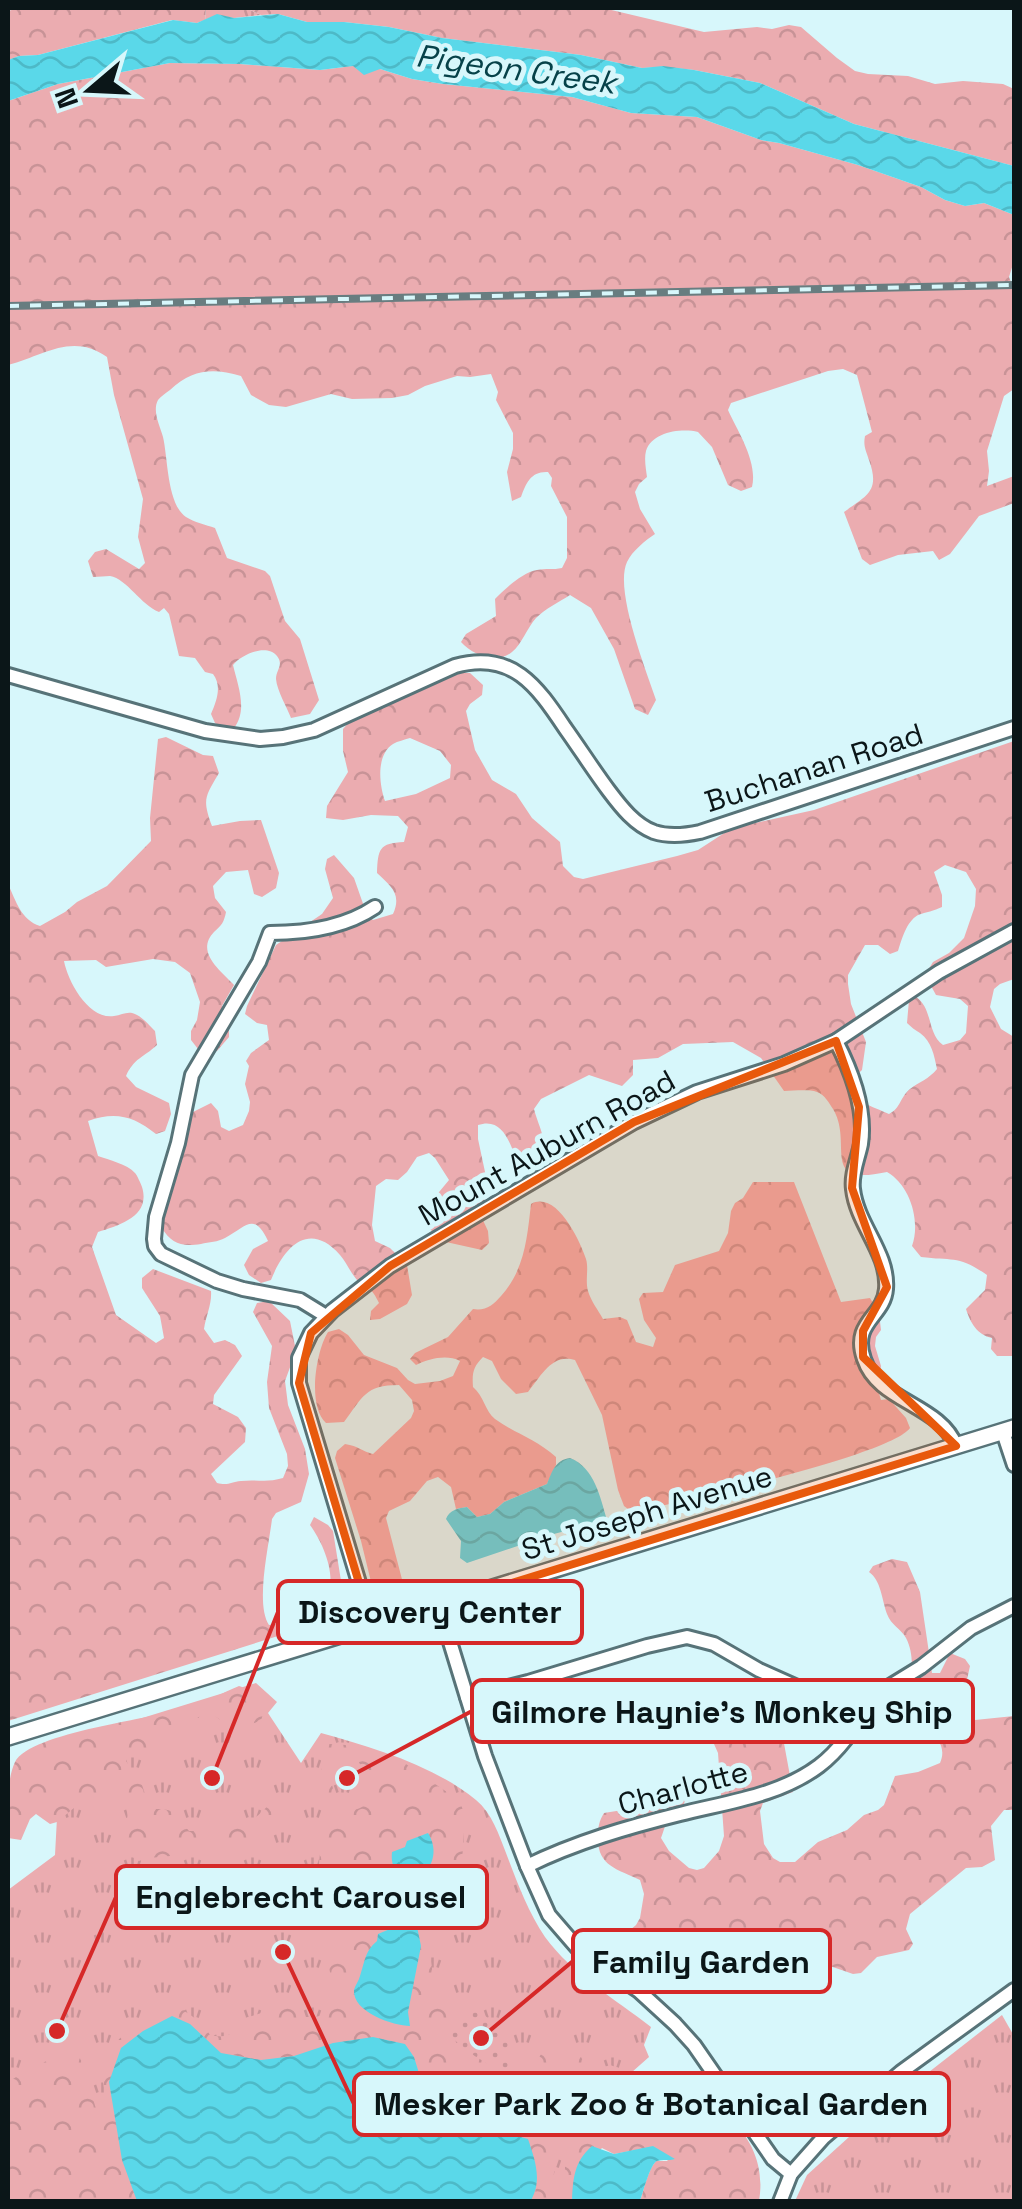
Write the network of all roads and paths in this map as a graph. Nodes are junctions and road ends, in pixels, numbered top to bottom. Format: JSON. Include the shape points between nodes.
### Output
{"nodes":[{"id":1,"x":8,"y":675,"type":"edge"},
{"id":2,"x":1014,"y":728,"type":"edge"},
{"id":3,"x":375,"y":907,"type":"dead end"},
{"id":4,"x":1014,"y":932,"type":"edge"},
{"id":5,"x":836,"y":1041,"type":"junction"},
{"id":6,"x":326,"y":1316,"type":"junction"},
{"id":7,"x":1009,"y":1430,"type":"edge"},
{"id":8,"x":956,"y":1446,"type":"junction"},
{"id":9,"x":1014,"y":1465,"type":"edge"},
{"id":10,"x":439,"y":1606,"type":"junction"},
{"id":11,"x":1014,"y":1606,"type":"edge"},
{"id":12,"x":372,"y":1626,"type":"junction"},
{"id":13,"x":877,"y":1694,"type":"junction"},
{"id":14,"x":468,"y":1697,"type":"junction"},
{"id":15,"x":8,"y":1737,"type":"edge"},
{"id":16,"x":527,"y":1866,"type":"junction"},
{"id":17,"x":1014,"y":1990,"type":"edge"},
{"id":18,"x":791,"y":2174,"type":"junction"},
{"id":19,"x":780,"y":2202,"type":"edge"}],
"edges":[{"from":1,"to":2,"type":"street","name":"Buchanan Road","via":[[205,732],[260,739],[314,730],[455,666],[498,664],[542,693],[630,817],[670,834],[700,832]]},
{"from":3,"to":6,"type":"street","via":[[308,932],[270,933],[192,1075],[156,1218],[161,1254],[217,1281],[300,1300]]},
{"from":4,"to":5,"type":"street","name":"Mount Auburn Road","via":[[939,972]]},
{"from":5,"to":6,"type":"street","name":"Mount Auburn Road","via":[[634,1122],[406,1256]]},
{"from":5,"to":8,"type":"street","via":[[860,1107],[852,1188],[887,1287],[863,1331],[863,1357],[882,1383],[946,1428]]},
{"from":6,"to":12,"type":"street","via":[[302,1348],[299,1383]]},
{"from":7,"to":8,"type":"main road","name":"St Joseph Avenue"},
{"from":7,"to":9,"type":"street"},
{"from":8,"to":10,"type":"main road","name":"St Joseph Avenue"},
{"from":10,"to":12,"type":"main road","name":"St Joseph Avenue"},
{"from":10,"to":14,"type":"street"},
{"from":11,"to":13,"type":"street"},
{"from":12,"to":15,"type":"main road","name":"St Joseph Avenue"},
{"from":13,"to":14,"type":"street","via":[[806,1691],[687,1637]]},
{"from":13,"to":16,"type":"street","name":"Charlotte","via":[[827,1759],[802,1778],[610,1833]]},
{"from":14,"to":16,"type":"street"},
{"from":16,"to":18,"type":"street","via":[[558,1928],[675,2024],[773,2159]]},
{"from":17,"to":18,"type":"street","via":[[869,2098]]},
{"from":18,"to":19,"type":"street"}]}
